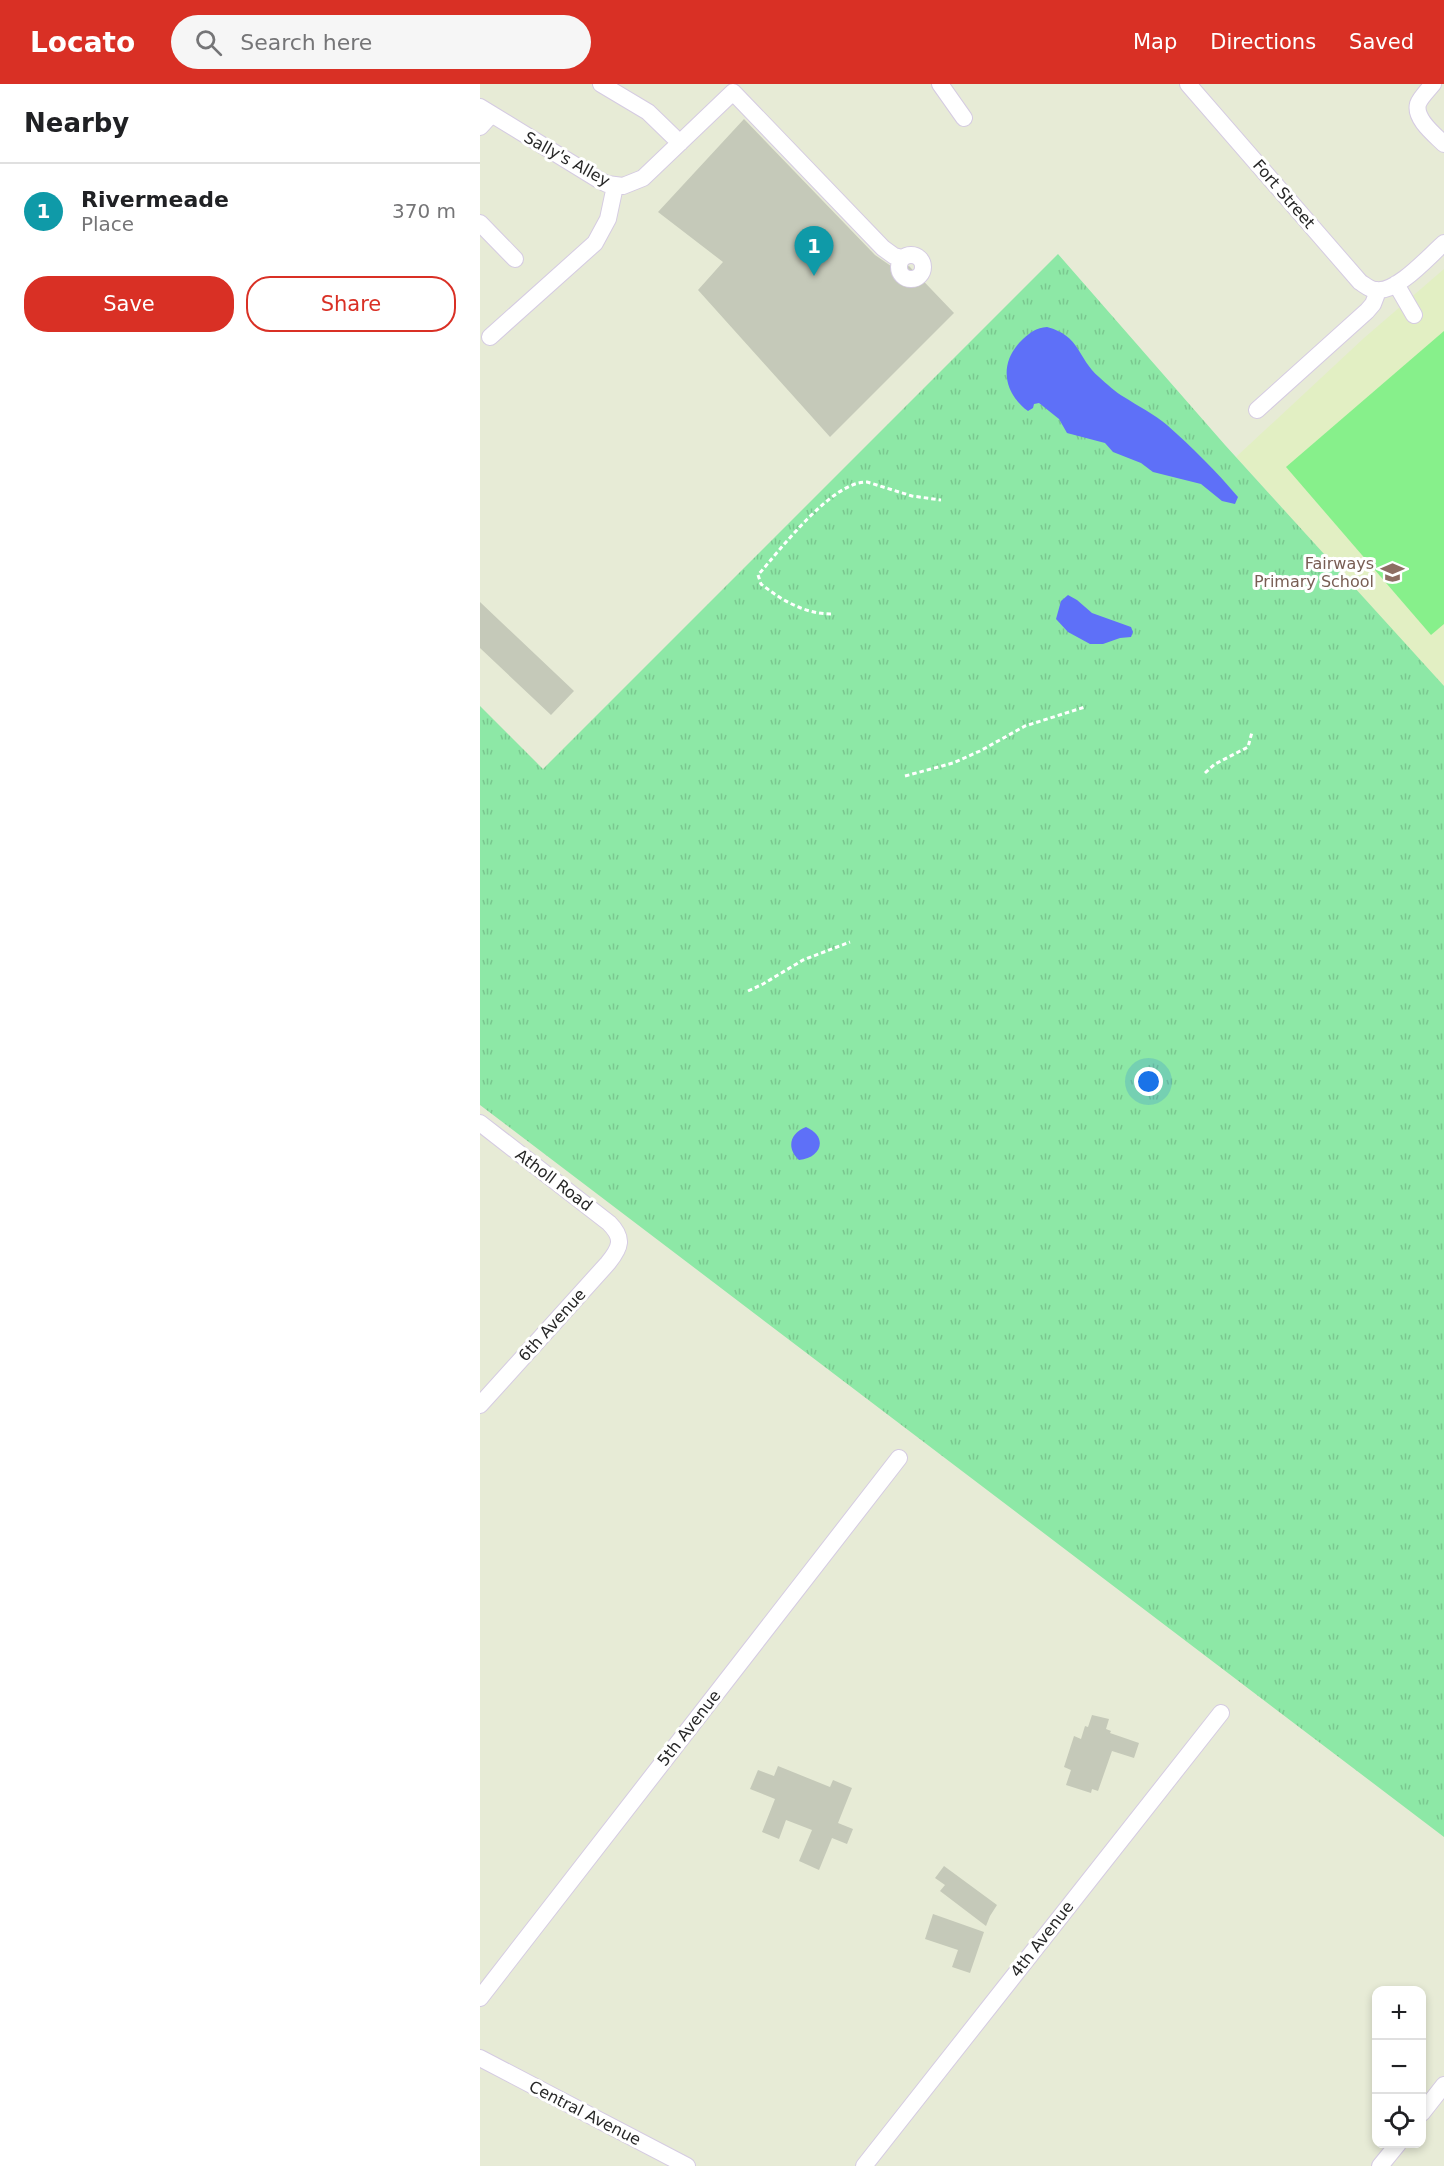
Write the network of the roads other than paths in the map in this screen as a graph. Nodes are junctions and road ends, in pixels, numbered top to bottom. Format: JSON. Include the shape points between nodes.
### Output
{"nodes":[{"id":1,"x":601,"y":84,"type":"edge"},
{"id":2,"x":940,"y":84,"type":"edge"},
{"id":3,"x":1188,"y":84,"type":"edge"},
{"id":4,"x":1432,"y":84,"type":"edge"},
{"id":5,"x":484,"y":117,"type":"edge"},
{"id":6,"x":964,"y":118,"type":"dead end"},
{"id":7,"x":680,"y":143,"type":"junction"},
{"id":8,"x":1444,"y":144,"type":"edge"},
{"id":9,"x":615,"y":186,"type":"junction"},
{"id":10,"x":480,"y":223,"type":"edge"},
{"id":11,"x":1444,"y":243,"type":"edge"},
{"id":12,"x":902,"y":258,"type":"dead end"},
{"id":13,"x":515,"y":259,"type":"dead end"},
{"id":14,"x":1387,"y":288,"type":"junction"},
{"id":15,"x":1414,"y":315,"type":"dead end"},
{"id":16,"x":490,"y":337,"type":"dead end"},
{"id":17,"x":1257,"y":410,"type":"dead end"},
{"id":18,"x":480,"y":1123,"type":"edge"},
{"id":19,"x":620,"y":1241,"type":"joint"},
{"id":20,"x":480,"y":1405,"type":"edge"},
{"id":21,"x":899,"y":1458,"type":"dead end"},
{"id":22,"x":1221,"y":1713,"type":"dead end"},
{"id":23,"x":480,"y":1998,"type":"edge"},
{"id":24,"x":481,"y":2059,"type":"edge"},
{"id":25,"x":1444,"y":2085,"type":"edge"},
{"id":26,"x":1426,"y":2108,"type":"edge"},
{"id":27,"x":1395,"y":2148,"type":"edge"},
{"id":28,"x":687,"y":2166,"type":"edge"},
{"id":29,"x":864,"y":2166,"type":"edge"},
{"id":30,"x":1380,"y":2166,"type":"edge"}],
"edges":[{"from":1,"to":7,"type":"street","via":[[648,112]]},
{"from":2,"to":6,"type":"street"},
{"from":3,"to":14,"type":"street","name":"Fort Street","via":[[1360,282],[1370,289]]},
{"from":4,"to":8,"type":"street","via":[[1418,104],[1418,113]]},
{"from":5,"to":9,"type":"street","name":"Sally's Alley"},
{"from":7,"to":9,"type":"street","name":"Sally's Alley","via":[[643,178]]},
{"from":7,"to":12,"type":"street","name":"Sally's Alley","via":[[733,92],[883,248]]},
{"from":9,"to":16,"type":"street","via":[[608,219],[595,243]]},
{"from":10,"to":13,"type":"street"},
{"from":11,"to":14,"type":"street"},
{"from":14,"to":15,"type":"street"},
{"from":14,"to":17,"type":"street","via":[[1367,311]]},
{"from":18,"to":19,"type":"street","name":"Atholl Road","via":[[609,1222]]},
{"from":19,"to":20,"type":"street","name":"6th Avenue","via":[[608,1263]]},
{"from":21,"to":23,"type":"street","name":"5th Avenue"},
{"from":22,"to":29,"type":"street","name":"4th Avenue"},
{"from":24,"to":28,"type":"street","name":"Central Avenue"},
{"from":25,"to":26,"type":"street"},
{"from":27,"to":30,"type":"street"}]}
